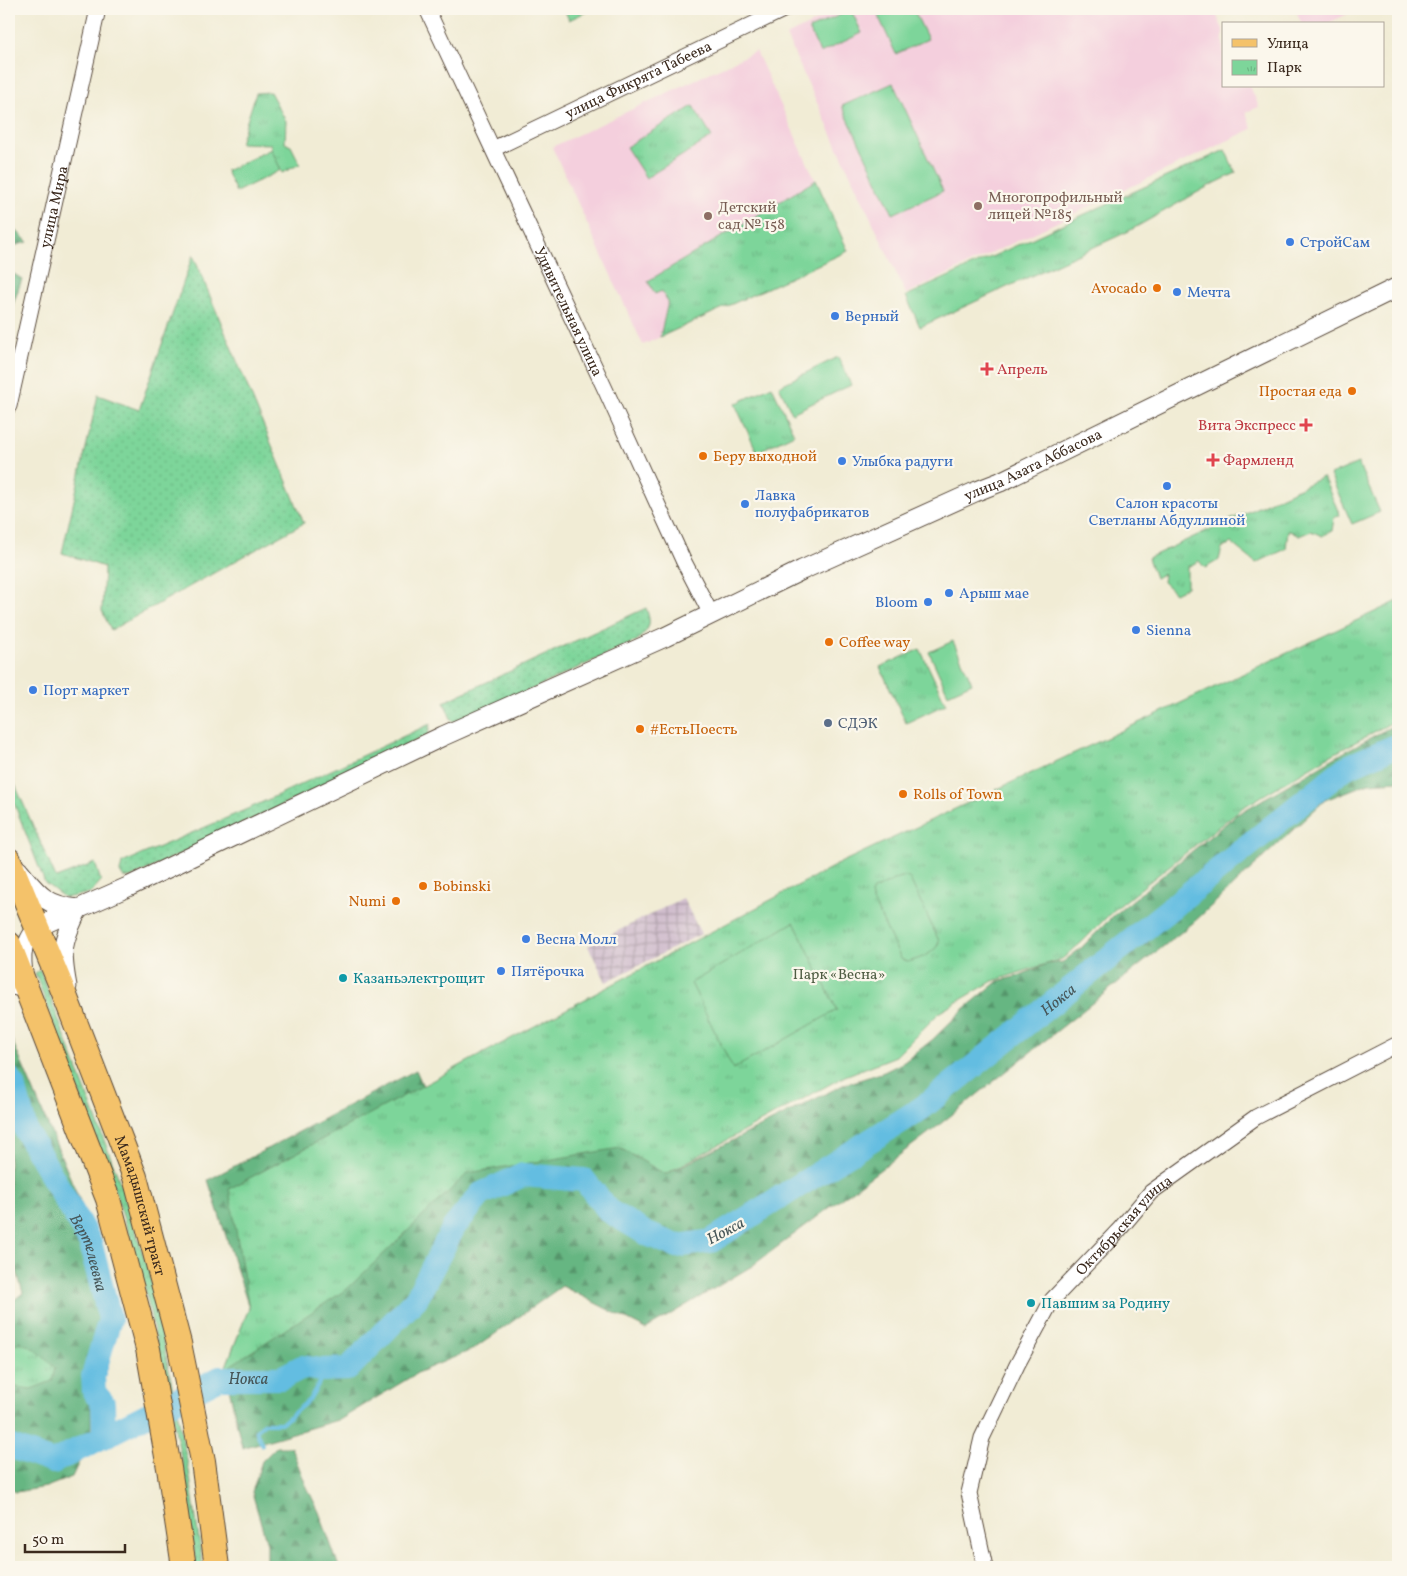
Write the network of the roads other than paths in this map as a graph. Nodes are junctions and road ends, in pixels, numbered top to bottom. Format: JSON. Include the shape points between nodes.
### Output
{"nodes":[{"id":1,"x":98,"y":9,"type":"edge"},
{"id":2,"x":427,"y":9,"type":"edge"},
{"id":3,"x":785,"y":9,"type":"edge"},
{"id":4,"x":492,"y":149,"type":"junction"},
{"id":5,"x":1398,"y":287,"type":"edge"},
{"id":6,"x":9,"y":406,"type":"edge"},
{"id":7,"x":710,"y":614,"type":"junction"},
{"id":8,"x":9,"y":860,"type":"edge"},
{"id":9,"x":78,"y":909,"type":"junction"},
{"id":10,"x":37,"y":927,"type":"junction"},
{"id":11,"x":9,"y":944,"type":"edge"},
{"id":12,"x":18,"y":989,"type":"edge"},
{"id":13,"x":74,"y":1017,"type":"junction"},
{"id":14,"x":1398,"y":1044,"type":"edge"},
{"id":15,"x":184,"y":1567,"type":"edge"},
{"id":16,"x":217,"y":1567,"type":"edge"},
{"id":17,"x":985,"y":1567,"type":"edge"}],
"edges":[{"from":1,"to":6,"type":"street","name":"улица Мира"},
{"from":2,"to":4,"type":"street","name":"Удивительная улица"},
{"from":3,"to":4,"type":"street","name":"улица Фикрята Табеева"},
{"from":4,"to":7,"type":"street","name":"Удивительная улица"},
{"from":5,"to":7,"type":"street","name":"улица Азата Аббасова","via":[[1000,482]]},
{"from":7,"to":9,"type":"street","name":"улица Азата Аббасова"},
{"from":8,"to":9,"type":"street","via":[[43,898],[60,907]]},
{"from":8,"to":10,"type":"main road","name":"Мамадышский тракт"},
{"from":9,"to":10,"type":"street","name":"улица Азата Аббасова"},
{"from":9,"to":13,"type":"street","via":[[63,946],[63,964]]},
{"from":10,"to":12,"type":"street","via":[[25,947],[24,972]]},
{"from":10,"to":13,"type":"main road","name":"Мамадышский тракт"},
{"from":11,"to":12,"type":"main road","name":"Мамадышский тракт"},
{"from":12,"to":15,"type":"main road","name":"Мамадышский тракт","via":[[108,1199],[148,1349]]},
{"from":13,"to":16,"type":"main road","name":"Мамадышский тракт","via":[[135,1177],[179,1343],[203,1461]]},
{"from":14,"to":17,"type":"street","name":"Октябрьская улица","via":[[1256,1117],[1151,1192],[1052,1300],[982,1438],[969,1493]]}]}
